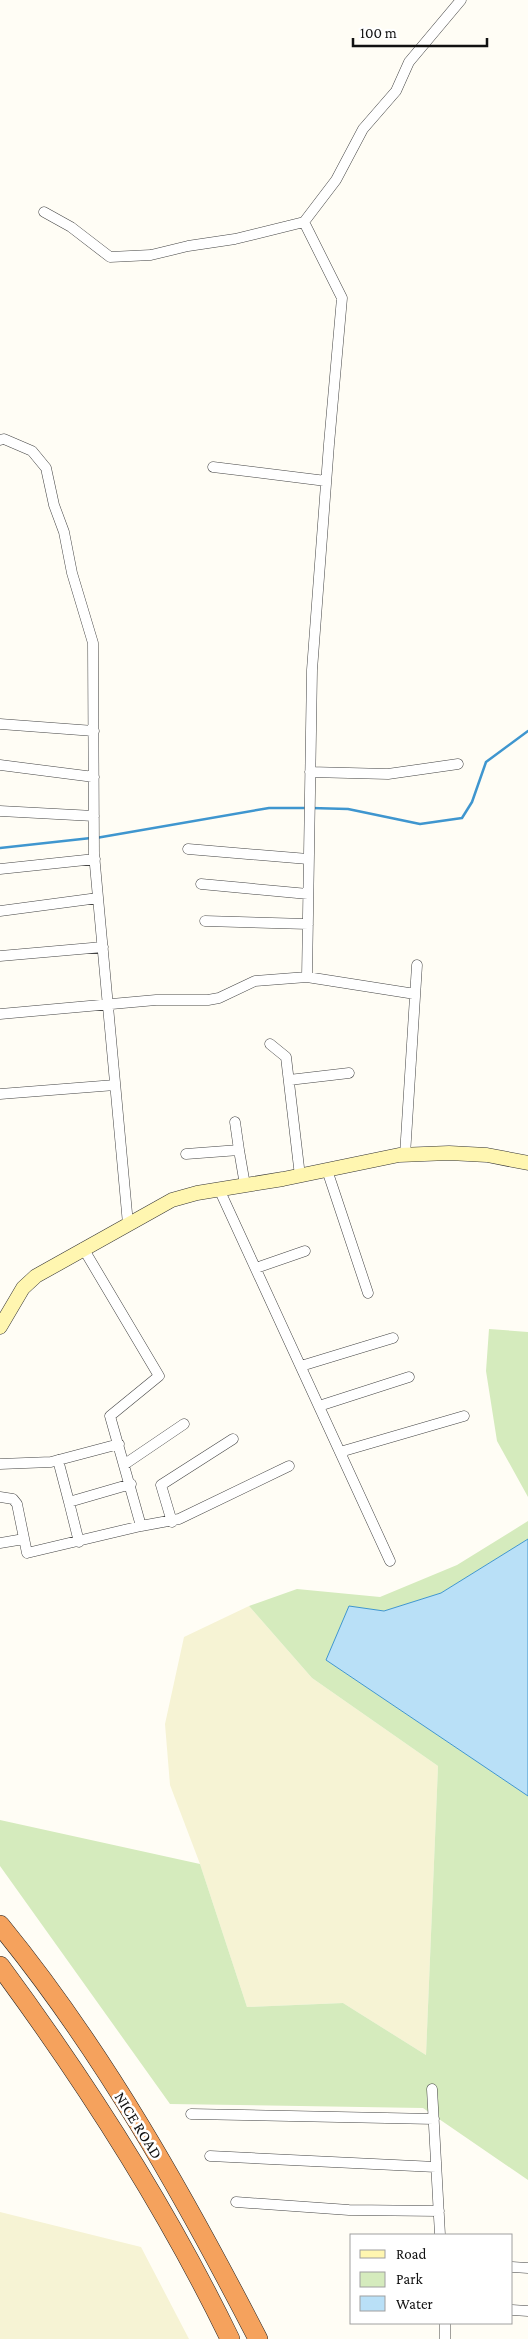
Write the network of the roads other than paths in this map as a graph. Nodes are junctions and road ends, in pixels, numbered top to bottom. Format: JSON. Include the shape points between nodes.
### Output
{"nodes":[{"id":1,"x":461,"y":0,"type":"edge"},
{"id":2,"x":44,"y":212,"type":"dead end"},
{"id":3,"x":304,"y":222,"type":"junction"},
{"id":4,"x":0,"y":440,"type":"edge"},
{"id":5,"x":212,"y":467,"type":"dead end"},
{"id":6,"x":326,"y":481,"type":"junction"},
{"id":7,"x":0,"y":724,"type":"edge"},
{"id":8,"x":94,"y":731,"type":"junction"},
{"id":9,"x":458,"y":764,"type":"dead end"},
{"id":10,"x":0,"y":765,"type":"edge"},
{"id":11,"x":310,"y":772,"type":"junction"},
{"id":12,"x":94,"y":777,"type":"junction"},
{"id":13,"x":0,"y":810,"type":"edge"},
{"id":14,"x":94,"y":816,"type":"junction"},
{"id":15,"x":188,"y":849,"type":"dead end"},
{"id":16,"x":308,"y":859,"type":"junction"},
{"id":17,"x":95,"y":860,"type":"junction"},
{"id":18,"x":0,"y":869,"type":"edge"},
{"id":19,"x":201,"y":884,"type":"dead end"},
{"id":20,"x":308,"y":894,"type":"junction"},
{"id":21,"x":98,"y":898,"type":"junction"},
{"id":22,"x":0,"y":911,"type":"edge"},
{"id":23,"x":204,"y":921,"type":"dead end"},
{"id":24,"x":308,"y":924,"type":"junction"},
{"id":25,"x":103,"y":947,"type":"junction"},
{"id":26,"x":0,"y":956,"type":"edge"},
{"id":27,"x":417,"y":965,"type":"dead end"},
{"id":28,"x":307,"y":977,"type":"junction"},
{"id":29,"x":415,"y":994,"type":"junction"},
{"id":30,"x":108,"y":1005,"type":"junction"},
{"id":31,"x":0,"y":1014,"type":"edge"},
{"id":32,"x":270,"y":1044,"type":"dead end"},
{"id":33,"x":349,"y":1073,"type":"dead end"},
{"id":34,"x":289,"y":1080,"type":"junction"},
{"id":35,"x":115,"y":1085,"type":"junction"},
{"id":36,"x":0,"y":1094,"type":"edge"},
{"id":37,"x":234,"y":1122,"type":"dead end"},
{"id":38,"x":239,"y":1150,"type":"junction"},
{"id":39,"x":186,"y":1154,"type":"dead end"},
{"id":40,"x":405,"y":1154,"type":"junction"},
{"id":41,"x":528,"y":1163,"type":"edge"},
{"id":42,"x":327,"y":1170,"type":"junction"},
{"id":43,"x":300,"y":1176,"type":"junction"},
{"id":44,"x":245,"y":1185,"type":"junction"},
{"id":45,"x":219,"y":1189,"type":"junction"},
{"id":46,"x":128,"y":1224,"type":"junction"},
{"id":47,"x":83,"y":1248,"type":"junction"},
{"id":48,"x":306,"y":1250,"type":"dead end"},
{"id":49,"x":256,"y":1268,"type":"junction"},
{"id":50,"x":368,"y":1293,"type":"dead end"},
{"id":51,"x":0,"y":1327,"type":"edge"},
{"id":52,"x":393,"y":1338,"type":"dead end"},
{"id":53,"x":301,"y":1366,"type":"junction"},
{"id":54,"x":409,"y":1377,"type":"dead end"},
{"id":55,"x":319,"y":1406,"type":"junction"},
{"id":56,"x":464,"y":1416,"type":"dead end"},
{"id":57,"x":184,"y":1424,"type":"dead end"},
{"id":58,"x":233,"y":1439,"type":"dead end"},
{"id":59,"x":118,"y":1444,"type":"junction"},
{"id":60,"x":340,"y":1452,"type":"junction"},
{"id":61,"x":58,"y":1460,"type":"junction"},
{"id":62,"x":0,"y":1464,"type":"edge"},
{"id":63,"x":125,"y":1464,"type":"junction"},
{"id":64,"x":290,"y":1466,"type":"dead end"},
{"id":65,"x":131,"y":1484,"type":"junction"},
{"id":66,"x":0,"y":1497,"type":"edge"},
{"id":67,"x":69,"y":1502,"type":"junction"},
{"id":68,"x":172,"y":1522,"type":"junction"},
{"id":69,"x":141,"y":1526,"type":"junction"},
{"id":70,"x":24,"y":1539,"type":"junction"},
{"id":71,"x":79,"y":1542,"type":"junction"},
{"id":72,"x":0,"y":1543,"type":"edge"},
{"id":73,"x":390,"y":1560,"type":"dead end"},
{"id":74,"x":0,"y":1925,"type":"edge"},
{"id":75,"x":0,"y":1966,"type":"edge"},
{"id":76,"x":432,"y":2089,"type":"dead end"},
{"id":77,"x":192,"y":2114,"type":"dead end"},
{"id":78,"x":434,"y":2119,"type":"junction"},
{"id":79,"x":210,"y":2156,"type":"dead end"},
{"id":80,"x":436,"y":2167,"type":"junction"},
{"id":81,"x":236,"y":2202,"type":"dead end"},
{"id":82,"x":439,"y":2212,"type":"junction"},
{"id":83,"x":440,"y":2234,"type":"edge"},
{"id":84,"x":513,"y":2267,"type":"edge"},
{"id":85,"x":528,"y":2268,"type":"edge"},
{"id":86,"x":513,"y":2310,"type":"edge"},
{"id":87,"x":528,"y":2311,"type":"edge"},
{"id":88,"x":445,"y":2324,"type":"edge"},
{"id":89,"x":230,"y":2339,"type":"edge"},
{"id":90,"x":258,"y":2339,"type":"edge"},
{"id":91,"x":445,"y":2339,"type":"edge"}],
"edges":[{"from":1,"to":3,"type":"street","via":[[409,62],[396,91],[363,128],[336,180]]},
{"from":2,"to":3,"type":"street","via":[[71,227],[110,258],[151,255]]},
{"from":3,"to":6,"type":"street","via":[[342,298]]},
{"from":4,"to":8,"type":"street","via":[[32,451],[46,468],[93,643]]},
{"from":5,"to":6,"type":"street"},
{"from":6,"to":11,"type":"street","via":[[312,670]]},
{"from":7,"to":8,"type":"street"},
{"from":8,"to":12,"type":"street"},
{"from":9,"to":11,"type":"street","via":[[388,774]]},
{"from":10,"to":12,"type":"street"},
{"from":11,"to":16,"type":"street"},
{"from":12,"to":14,"type":"street"},
{"from":13,"to":14,"type":"street"},
{"from":14,"to":17,"type":"street"},
{"from":15,"to":16,"type":"street"},
{"from":16,"to":20,"type":"street"},
{"from":17,"to":18,"type":"street"},
{"from":17,"to":21,"type":"street"},
{"from":19,"to":20,"type":"street"},
{"from":20,"to":24,"type":"street"},
{"from":21,"to":22,"type":"street"},
{"from":21,"to":25,"type":"street"},
{"from":23,"to":24,"type":"street"},
{"from":24,"to":28,"type":"street"},
{"from":25,"to":26,"type":"street"},
{"from":25,"to":30,"type":"street"},
{"from":27,"to":29,"type":"street"},
{"from":28,"to":29,"type":"street"},
{"from":28,"to":30,"type":"street","via":[[255,981],[208,1000],[156,1000]]},
{"from":29,"to":40,"type":"street"},
{"from":30,"to":31,"type":"street"},
{"from":30,"to":35,"type":"street"},
{"from":32,"to":34,"type":"street","via":[[286,1058]]},
{"from":33,"to":34,"type":"street"},
{"from":34,"to":43,"type":"street"},
{"from":35,"to":36,"type":"street"},
{"from":35,"to":46,"type":"street"},
{"from":37,"to":38,"type":"street"},
{"from":38,"to":39,"type":"street"},
{"from":38,"to":44,"type":"street"},
{"from":40,"to":41,"type":"street","via":[[487,1155]]},
{"from":40,"to":42,"type":"street"},
{"from":42,"to":43,"type":"street"},
{"from":42,"to":50,"type":"street"},
{"from":43,"to":44,"type":"street"},
{"from":44,"to":45,"type":"street"},
{"from":45,"to":46,"type":"street","via":[[172,1200]]},
{"from":45,"to":49,"type":"street"},
{"from":46,"to":47,"type":"street"},
{"from":47,"to":51,"type":"street","via":[[22,1288]]},
{"from":47,"to":59,"type":"street","via":[[159,1376],[110,1416]]},
{"from":48,"to":49,"type":"street"},
{"from":49,"to":53,"type":"street"},
{"from":52,"to":53,"type":"street"},
{"from":53,"to":55,"type":"street"},
{"from":54,"to":55,"type":"street"},
{"from":55,"to":60,"type":"street"},
{"from":56,"to":60,"type":"street"},
{"from":57,"to":63,"type":"street"},
{"from":58,"to":68,"type":"street","via":[[161,1485]]},
{"from":59,"to":61,"type":"street"},
{"from":59,"to":63,"type":"street"},
{"from":60,"to":73,"type":"street"},
{"from":61,"to":62,"type":"street"},
{"from":61,"to":67,"type":"street"},
{"from":63,"to":65,"type":"street"},
{"from":64,"to":68,"type":"street"},
{"from":65,"to":67,"type":"street"},
{"from":65,"to":69,"type":"street"},
{"from":66,"to":70,"type":"street","via":[[13,1499],[17,1504]]},
{"from":67,"to":71,"type":"street"},
{"from":68,"to":69,"type":"street"},
{"from":69,"to":71,"type":"street"},
{"from":70,"to":71,"type":"street","via":[[27,1553]]},
{"from":70,"to":72,"type":"street"},
{"from":74,"to":90,"type":"highway","name":"NICE ROAD","via":[[49,1989],[138,2122]]},
{"from":75,"to":89,"type":"highway","name":"NICE ROAD","via":[[58,2045],[132,2160],[174,2231]]},
{"from":76,"to":78,"type":"street"},
{"from":77,"to":78,"type":"street"},
{"from":78,"to":80,"type":"street"},
{"from":79,"to":80,"type":"street"},
{"from":80,"to":82,"type":"street"},
{"from":81,"to":82,"type":"street"},
{"from":82,"to":83,"type":"street"},
{"from":84,"to":85,"type":"street"},
{"from":86,"to":87,"type":"street"},
{"from":88,"to":91,"type":"street"}]}
